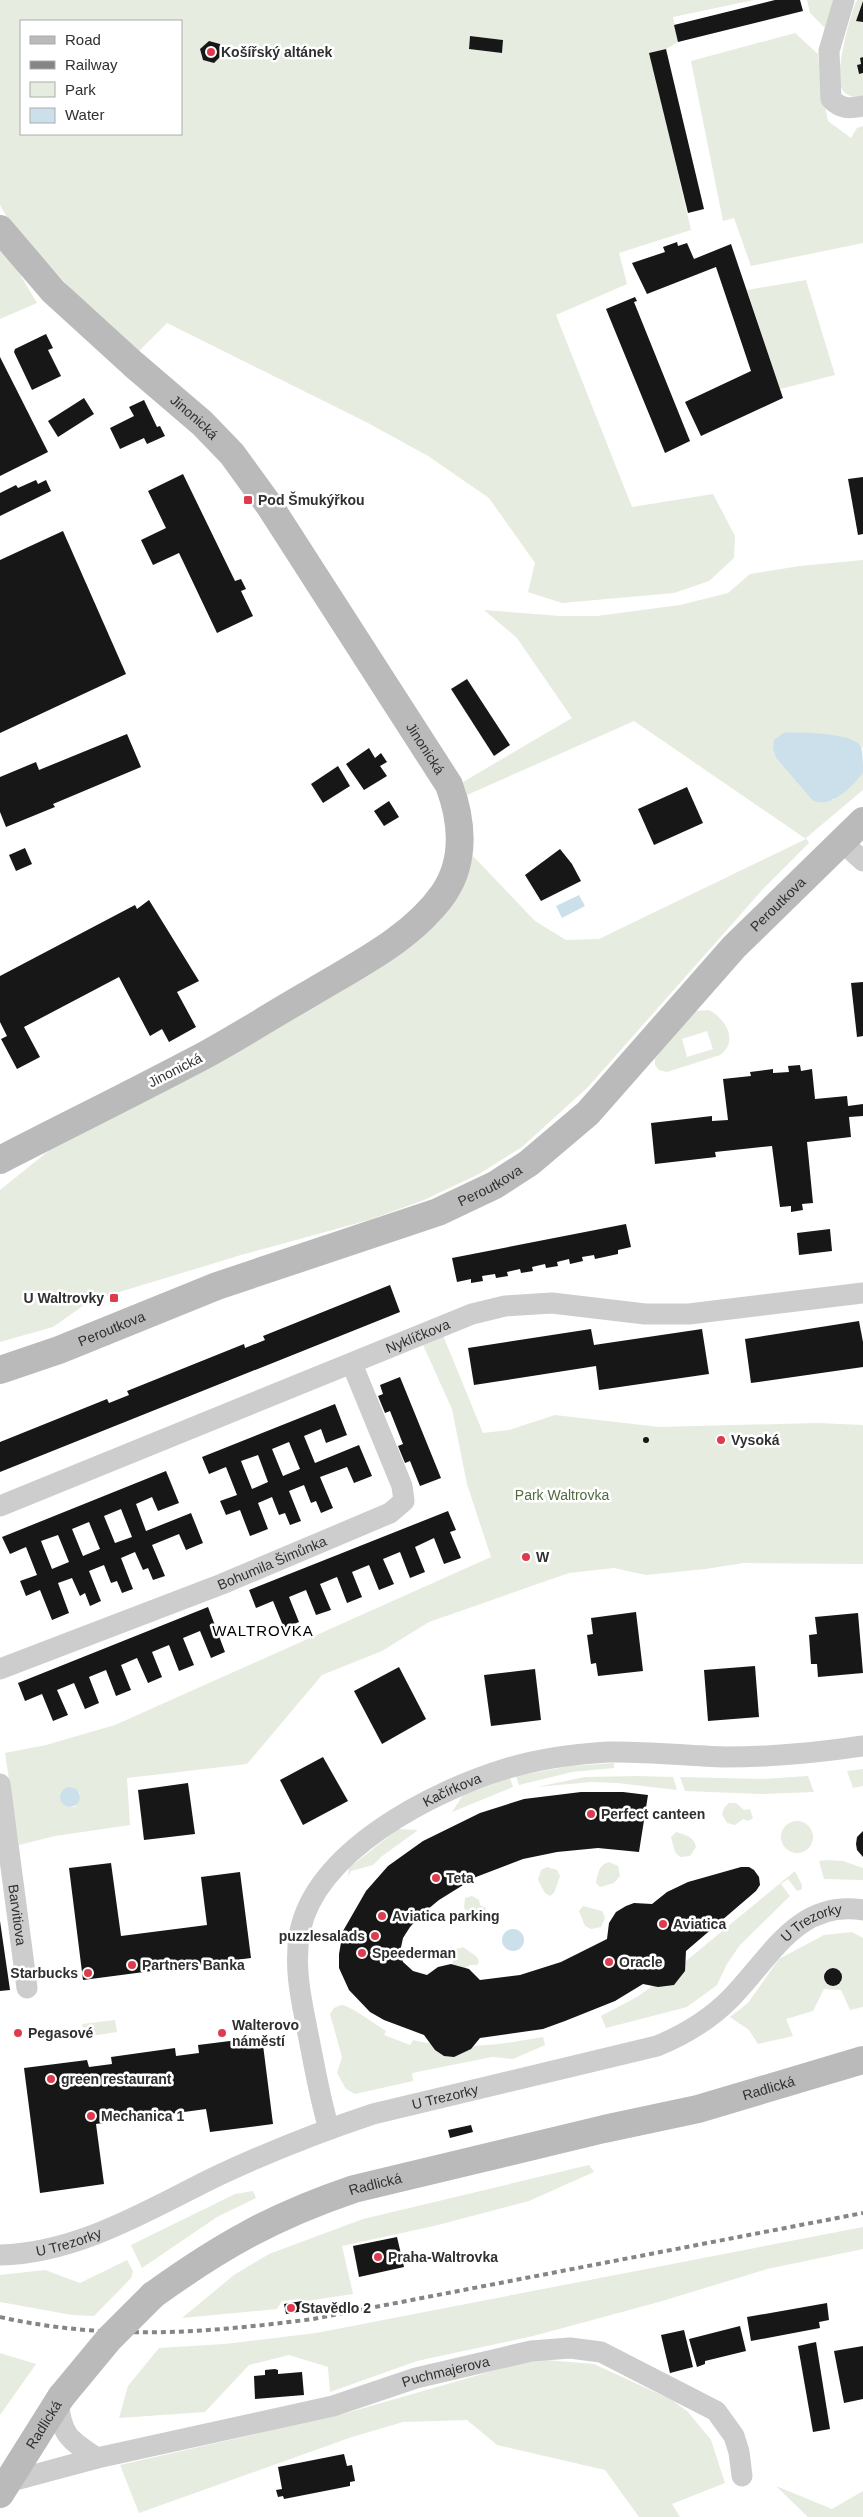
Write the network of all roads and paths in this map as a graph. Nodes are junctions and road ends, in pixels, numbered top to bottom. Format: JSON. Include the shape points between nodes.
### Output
{"nodes":[{"id":1,"x":844,"y":0,"type":"edge"},
{"id":2,"x":863,"y":106,"type":"edge"},
{"id":3,"x":0,"y":229,"type":"edge"},
{"id":4,"x":863,"y":821,"type":"edge"},
{"id":5,"x":841,"y":841,"type":"junction"},
{"id":6,"x":863,"y":861,"type":"edge"},
{"id":7,"x":0,"y":1160,"type":"edge"},
{"id":8,"x":863,"y":1293,"type":"edge"},
{"id":9,"x":352,"y":1364,"type":"junction"},
{"id":10,"x":0,"y":1370,"type":"edge"},
{"id":11,"x":0,"y":1506,"type":"edge"},
{"id":12,"x":0,"y":1669,"type":"edge"},
{"id":13,"x":863,"y":1746,"type":"edge"},
{"id":14,"x":0,"y":1784,"type":"edge"},
{"id":15,"x":863,"y":1910,"type":"edge"},
{"id":16,"x":27,"y":1988,"type":"dead end"},
{"id":17,"x":863,"y":2060,"type":"edge"},
{"id":18,"x":329,"y":2129,"type":"junction"},
{"id":19,"x":0,"y":2255,"type":"edge"},
{"id":20,"x":59,"y":2399,"type":"junction"},
{"id":21,"x":97,"y":2458,"type":"junction"},
{"id":22,"x":742,"y":2476,"type":"dead end"},
{"id":23,"x":2,"y":2487,"type":"edge"}],
"edges":[{"from":1,"to":2,"type":"street","via":[[829,52],[831,99],[839,107]]},
{"from":3,"to":7,"type":"street","name":"Jinonická","via":[[54,291],[202,423],[232,454],[269,505],[449,785],[456,804],[460,834],[459,853],[448,886],[428,913],[408,931],[206,1054]]},
{"from":4,"to":5,"type":"street","name":"Peroutkova"},
{"from":5,"to":6,"type":"street"},
{"from":5,"to":10,"type":"street","name":"Peroutkova","via":[[734,947],[588,1113],[551,1147],[495,1185],[408,1224],[217,1286],[59,1350]]},
{"from":8,"to":9,"type":"street","name":"Nyklíčkova","via":[[689,1314],[645,1314],[552,1302],[505,1306],[472,1314]]},
{"from":9,"to":11,"type":"street","name":"Nyklíčkova"},
{"from":9,"to":12,"type":"street","name":"Bohumila Šimůnka","via":[[402,1486],[404,1501],[390,1513],[222,1584]]},
{"from":13,"to":18,"type":"street","name":"Kačírkova","via":[[771,1757],[610,1752],[554,1758],[506,1769],[451,1790],[369,1837],[319,1887],[308,1904],[298,1945],[299,1992]]},
{"from":14,"to":16,"type":"street","name":"Barvitiova"},
{"from":15,"to":18,"type":"street","name":"U Trezorky","via":[[828,1910],[805,1920],[789,1933],[730,2000],[700,2024],[657,2046],[373,2114]]},
{"from":17,"to":20,"type":"street","name":"Radlická","bridge":true,"via":[[698,2109],[402,2178],[322,2200],[260,2226],[230,2242],[153,2295],[108,2339]]},
{"from":18,"to":19,"type":"street","name":"U Trezorky","via":[[248,2162],[85,2239],[46,2250]]},
{"from":20,"to":21,"type":"street","via":[[64,2432],[71,2442]]},
{"from":20,"to":23,"type":"street","name":"Radlická"},
{"from":21,"to":22,"type":"street","name":"Puchmajerova","via":[[333,2406],[416,2378],[530,2351],[570,2348],[601,2352],[716,2411],[734,2436]]},
{"from":21,"to":23,"type":"street","name":"Puchmajerova"}]}
